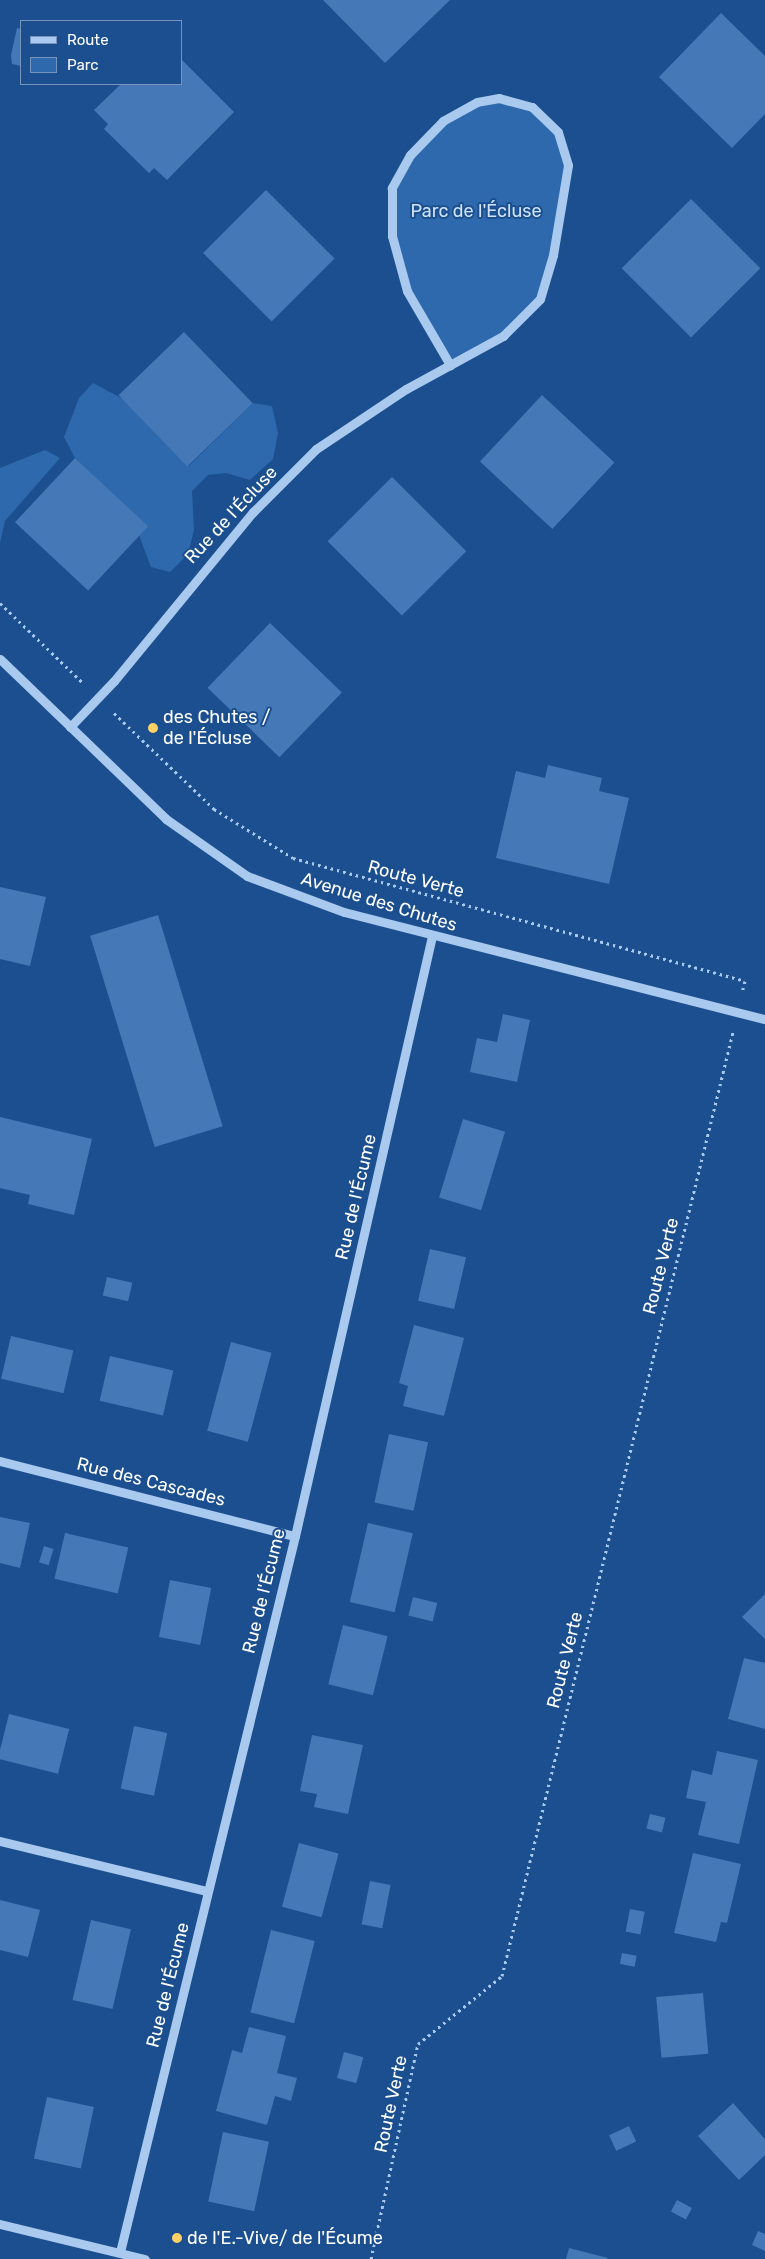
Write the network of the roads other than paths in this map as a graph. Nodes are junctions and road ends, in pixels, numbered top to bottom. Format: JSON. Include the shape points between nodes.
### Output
{"nodes":[{"id":1,"x":450,"y":365,"type":"junction"},
{"id":2,"x":0,"y":659,"type":"edge"},
{"id":3,"x":70,"y":727,"type":"junction"},
{"id":4,"x":432,"y":936,"type":"junction"},
{"id":5,"x":765,"y":1019,"type":"edge"},
{"id":6,"x":0,"y":1460,"type":"edge"},
{"id":7,"x":295,"y":1536,"type":"junction"},
{"id":8,"x":0,"y":1841,"type":"edge"},
{"id":9,"x":207,"y":1891,"type":"junction"},
{"id":10,"x":0,"y":2224,"type":"edge"},
{"id":11,"x":120,"y":2252,"type":"junction"},
{"id":12,"x":145,"y":2259,"type":"edge"}],
"edges":[{"from":1,"to":1,"type":"street","name":"Rue de l'Écluse","via":[[407,291],[392,236],[392,188],[410,155],[443,120],[477,102],[499,98],[532,107],[558,132],[568,164],[553,255],[540,299],[503,336]]},
{"from":1,"to":3,"type":"street","name":"Rue de l'Écluse","via":[[316,449],[253,512],[114,681]]},
{"from":2,"to":3,"type":"street","name":"Avenue des Chutes"},
{"from":3,"to":4,"type":"street","name":"Avenue des Chutes","via":[[166,819],[247,876],[344,912]]},
{"from":4,"to":5,"type":"street","name":"Avenue des Chutes"},
{"from":4,"to":7,"type":"street","name":"Rue de l'Écume"},
{"from":6,"to":7,"type":"street","name":"Rue des Cascades"},
{"from":7,"to":9,"type":"street","name":"Rue de l'Écume"},
{"from":8,"to":9,"type":"street"},
{"from":9,"to":11,"type":"street","name":"Rue de l'Écume"},
{"from":10,"to":11,"type":"street"},
{"from":11,"to":12,"type":"street"}]}
